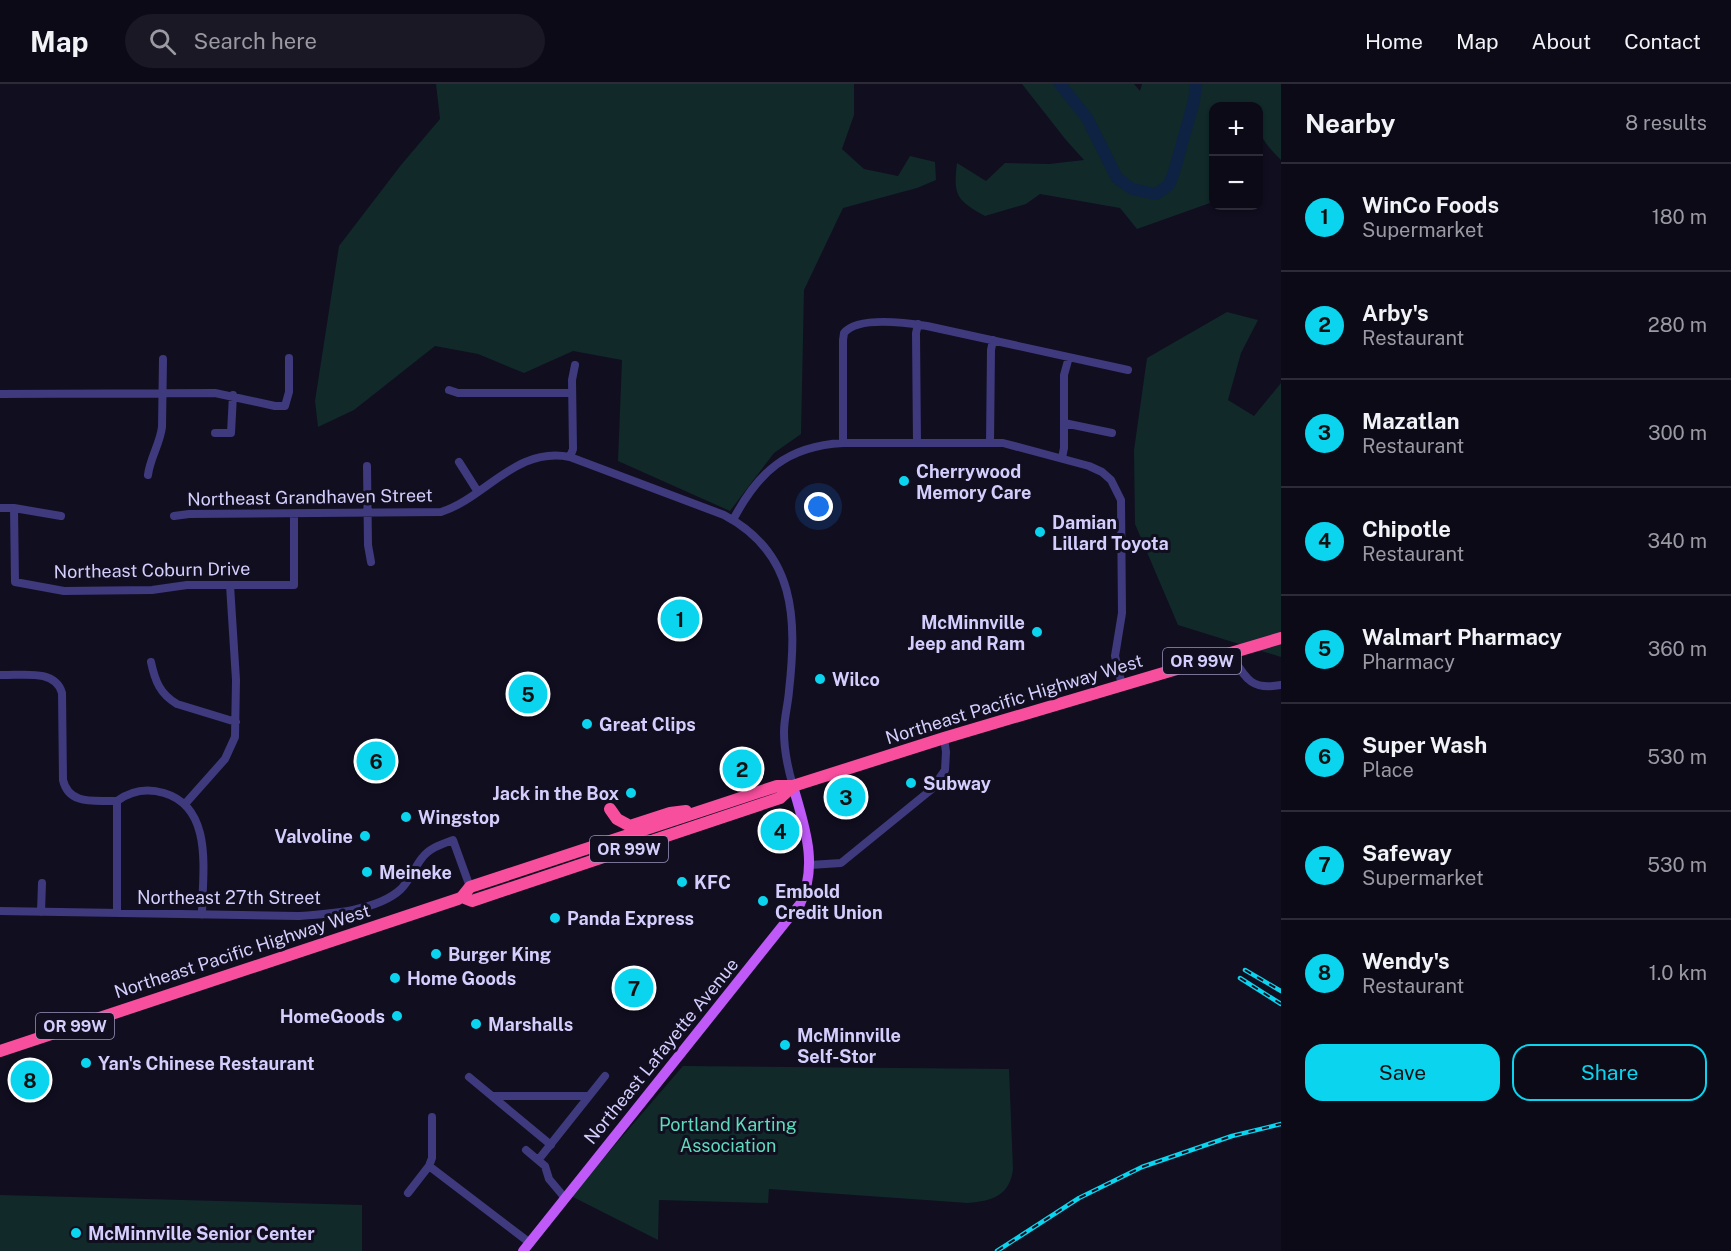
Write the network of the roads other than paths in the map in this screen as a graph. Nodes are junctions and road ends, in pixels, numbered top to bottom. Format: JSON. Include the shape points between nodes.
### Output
{"nodes":[{"id":1,"x":918,"y":324,"type":"junction"},
{"id":2,"x":993,"y":340,"type":"junction"},
{"id":3,"x":1069,"y":357,"type":"junction"},
{"id":4,"x":289,"y":358,"type":"dead end"},
{"id":5,"x":163,"y":359,"type":"dead end"},
{"id":6,"x":575,"y":365,"type":"dead end"},
{"id":7,"x":1128,"y":370,"type":"dead end"},
{"id":8,"x":449,"y":390,"type":"dead end"},
{"id":9,"x":163,"y":393,"type":"junction"},
{"id":10,"x":572,"y":393,"type":"junction"},
{"id":11,"x":0,"y":394,"type":"edge"},
{"id":12,"x":233,"y":395,"type":"junction"},
{"id":13,"x":1064,"y":423,"type":"junction"},
{"id":14,"x":215,"y":433,"type":"dead end"},
{"id":15,"x":1112,"y":433,"type":"dead end"},
{"id":16,"x":843,"y":443,"type":"junction"},
{"id":17,"x":917,"y":443,"type":"junction"},
{"id":18,"x":990,"y":443,"type":"junction"},
{"id":19,"x":570,"y":457,"type":"junction"},
{"id":20,"x":1062,"y":458,"type":"junction"},
{"id":21,"x":459,"y":462,"type":"dead end"},
{"id":22,"x":367,"y":466,"type":"dead end"},
{"id":23,"x":148,"y":475,"type":"dead end"},
{"id":24,"x":478,"y":492,"type":"junction"},
{"id":25,"x":0,"y":508,"type":"edge"},
{"id":26,"x":14,"y":508,"type":"junction"},
{"id":27,"x":367,"y":513,"type":"junction"},
{"id":28,"x":294,"y":514,"type":"junction"},
{"id":29,"x":61,"y":516,"type":"dead end"},
{"id":30,"x":174,"y":516,"type":"dead end"},
{"id":31,"x":733,"y":520,"type":"junction"},
{"id":32,"x":371,"y":562,"type":"dead end"},
{"id":33,"x":230,"y":585,"type":"junction"},
{"id":34,"x":1281,"y":638,"type":"edge"},
{"id":35,"x":1230,"y":653,"type":"junction"},
{"id":36,"x":151,"y":662,"type":"dead end"},
{"id":37,"x":0,"y":675,"type":"edge"},
{"id":38,"x":1122,"y":685,"type":"junction"},
{"id":39,"x":1281,"y":685,"type":"edge"},
{"id":40,"x":236,"y":722,"type":"junction"},
{"id":41,"x":944,"y":738,"type":"junction"},
{"id":42,"x":793,"y":786,"type":"junction"},
{"id":43,"x":117,"y":801,"type":"junction"},
{"id":44,"x":185,"y":804,"type":"junction"},
{"id":45,"x":610,"y":809,"type":"dead end"},
{"id":46,"x":708,"y":810,"type":"junction"},
{"id":47,"x":693,"y":815,"type":"junction"},
{"id":48,"x":608,"y":841,"type":"junction"},
{"id":49,"x":618,"y":853,"type":"junction"},
{"id":50,"x":810,"y":865,"type":"junction"},
{"id":51,"x":563,"y":871,"type":"junction"},
{"id":52,"x":42,"y":883,"type":"dead end"},
{"id":53,"x":470,"y":887,"type":"junction"},
{"id":54,"x":462,"y":897,"type":"junction"},
{"id":55,"x":0,"y":911,"type":"edge"},
{"id":56,"x":41,"y":912,"type":"junction"},
{"id":57,"x":117,"y":913,"type":"junction"},
{"id":58,"x":202,"y":915,"type":"junction"},
{"id":59,"x":0,"y":1051,"type":"edge"},
{"id":60,"x":605,"y":1076,"type":"dead end"},
{"id":61,"x":469,"y":1077,"type":"dead end"},
{"id":62,"x":492,"y":1096,"type":"junction"},
{"id":63,"x":589,"y":1096,"type":"junction"},
{"id":64,"x":432,"y":1117,"type":"dead end"},
{"id":65,"x":551,"y":1145,"type":"junction"},
{"id":66,"x":526,"y":1150,"type":"dead end"},
{"id":67,"x":539,"y":1160,"type":"junction"},
{"id":68,"x":429,"y":1166,"type":"junction"},
{"id":69,"x":408,"y":1193,"type":"dead end"},
{"id":70,"x":565,"y":1198,"type":"junction"},
{"id":71,"x":526,"y":1247,"type":"edge"}],
"edges":[{"from":1,"to":2,"type":"street"},
{"from":1,"to":16,"type":"street","via":[[864,323],[844,333]]},
{"from":1,"to":17,"type":"street"},
{"from":2,"to":3,"type":"street"},
{"from":2,"to":18,"type":"street"},
{"from":3,"to":7,"type":"street"},
{"from":3,"to":13,"type":"street","via":[[1064,375]]},
{"from":4,"to":12,"type":"street","via":[[285,406]]},
{"from":5,"to":9,"type":"street"},
{"from":6,"to":10,"type":"street"},
{"from":8,"to":10,"type":"street"},
{"from":9,"to":11,"type":"street"},
{"from":9,"to":12,"type":"street"},
{"from":9,"to":23,"type":"street","via":[[161,438]]},
{"from":10,"to":19,"type":"street"},
{"from":12,"to":14,"type":"street","via":[[231,433]]},
{"from":13,"to":15,"type":"street"},
{"from":13,"to":20,"type":"street"},
{"from":16,"to":17,"type":"street"},
{"from":16,"to":31,"type":"street","via":[[803,450],[782,459],[762,475]]},
{"from":17,"to":18,"type":"street"},
{"from":18,"to":20,"type":"street","via":[[1015,445]]},
{"from":19,"to":24,"type":"street","name":"Northeast Grandhaven Street","via":[[559,454],[528,459]]},
{"from":19,"to":31,"type":"street","name":"Northeast Grandhaven Street"},
{"from":20,"to":38,"type":"street","via":[[1102,472],[1121,500],[1122,613],[1115,657]]},
{"from":21,"to":24,"type":"street"},
{"from":22,"to":27,"type":"street"},
{"from":24,"to":27,"type":"street","name":"Northeast Grandhaven Street","via":[[441,512]]},
{"from":25,"to":26,"type":"street"},
{"from":26,"to":29,"type":"street"},
{"from":26,"to":33,"type":"street","name":"Northeast Coburn Drive","via":[[15,582],[64,591]]},
{"from":27,"to":28,"type":"street","name":"Northeast Grandhaven Street"},
{"from":27,"to":32,"type":"street"},
{"from":28,"to":30,"type":"street","name":"Northeast Grandhaven Street"},
{"from":28,"to":33,"type":"street","name":"Northeast Coburn Drive","via":[[294,585]]},
{"from":31,"to":42,"type":"street","name":"Northeast Grandhaven Street","via":[[767,548],[781,570],[791,608],[791,669],[784,731]]},
{"from":33,"to":40,"type":"street"},
{"from":34,"to":35,"type":"highway","name":"Northeast Pacific Highway West","number":"OR 99W"},
{"from":35,"to":38,"type":"highway","name":"Northeast Pacific Highway West","number":"OR 99W"},
{"from":35,"to":39,"type":"street","via":[[1251,682],[1264,687]]},
{"from":36,"to":40,"type":"street","via":[[156,682],[170,700]]},
{"from":37,"to":43,"type":"street","via":[[43,676],[57,683],[62,693],[63,780],[67,792],[81,800]]},
{"from":38,"to":41,"type":"highway","name":"Northeast Pacific Highway West","number":"OR 99W"},
{"from":40,"to":44,"type":"street","via":[[235,737],[225,759]]},
{"from":41,"to":42,"type":"highway","name":"Northeast Pacific Highway West","number":"OR 99W"},
{"from":41,"to":50,"type":"street","via":[[945,770],[932,789],[842,863]]},
{"from":42,"to":46,"type":"highway","name":"Northeast Pacific Highway West","number":"OR 99W","via":[[777,786]]},
{"from":42,"to":49,"type":"highway","name":"Northeast Pacific Highway West","number":"OR 99W","via":[[780,798]]},
{"from":42,"to":50,"type":"main road","name":"Northeast Lafayette Avenue","via":[[806,832]]},
{"from":43,"to":44,"type":"street","via":[[139,790],[153,790]]},
{"from":43,"to":57,"type":"street"},
{"from":44,"to":58,"type":"street","via":[[201,829],[203,842]]},
{"from":45,"to":46,"type":"highway","via":[[617,819],[630,826],[677,812]]},
{"from":46,"to":47,"type":"highway","name":"Northeast Pacific Highway West","number":"OR 99W"},
{"from":47,"to":48,"type":"highway","name":"Northeast Pacific Highway West","number":"OR 99W"},
{"from":47,"to":49,"type":"highway","via":[[682,824],[628,842]]},
{"from":48,"to":51,"type":"highway","via":[[601,851],[576,859]]},
{"from":48,"to":53,"type":"highway","name":"Northeast Pacific Highway West","number":"OR 99W"},
{"from":49,"to":51,"type":"highway","name":"Northeast Pacific Highway West","number":"OR 99W"},
{"from":50,"to":70,"type":"main road","name":"Northeast Lafayette Avenue","via":[[806,891],[793,915]]},
{"from":51,"to":54,"type":"highway","name":"Northeast Pacific Highway West","number":"OR 99W","via":[[472,901]]},
{"from":52,"to":56,"type":"street"},
{"from":53,"to":54,"type":"highway"},
{"from":53,"to":58,"type":"street","name":"Northeast 27th Street","via":[[453,840],[426,854],[400,890],[378,902],[316,915]]},
{"from":54,"to":59,"type":"highway","name":"Northeast Pacific Highway West","number":"OR 99W"},
{"from":55,"to":56,"type":"street","name":"Northeast 27th Street"},
{"from":56,"to":57,"type":"street","name":"Northeast 27th Street"},
{"from":57,"to":58,"type":"street","name":"Northeast 27th Street"},
{"from":60,"to":63,"type":"street"},
{"from":61,"to":62,"type":"street"},
{"from":62,"to":63,"type":"street"},
{"from":62,"to":65,"type":"street"},
{"from":63,"to":65,"type":"street"},
{"from":64,"to":68,"type":"street"},
{"from":65,"to":67,"type":"street"},
{"from":66,"to":67,"type":"street"},
{"from":67,"to":70,"type":"street"},
{"from":68,"to":69,"type":"street"},
{"from":68,"to":71,"type":"street"},
{"from":70,"to":71,"type":"main road","name":"Northeast Lafayette Avenue"}]}
